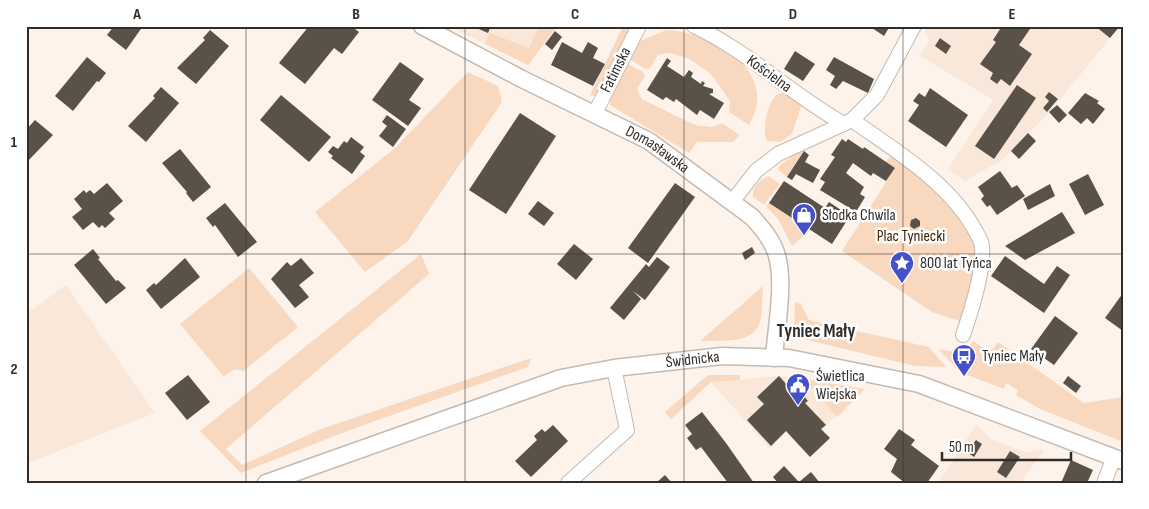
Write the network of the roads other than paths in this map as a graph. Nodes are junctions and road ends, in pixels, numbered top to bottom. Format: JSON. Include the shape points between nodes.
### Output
{"nodes":[{"id":1,"x":422,"y":26,"type":"edge"},
{"id":2,"x":639,"y":26,"type":"edge"},
{"id":3,"x":694,"y":26,"type":"edge"},
{"id":4,"x":914,"y":26,"type":"edge"},
{"id":5,"x":594,"y":113,"type":"junction"},
{"id":6,"x":848,"y":122,"type":"junction"},
{"id":7,"x":732,"y":202,"type":"junction"},
{"id":8,"x":963,"y":335,"type":"dead end"},
{"id":9,"x":774,"y":358,"type":"junction"},
{"id":10,"x":614,"y":368,"type":"junction"},
{"id":11,"x":1118,"y":459,"type":"edge"},
{"id":12,"x":266,"y":483,"type":"edge"},
{"id":13,"x":568,"y":483,"type":"edge"},
{"id":14,"x":1104,"y":483,"type":"edge"}],
"edges":[{"from":1,"to":5,"type":"street","name":"Domasławska"},
{"from":2,"to":5,"type":"street","name":"Fatimska"},
{"from":3,"to":6,"type":"street","name":"Kościelna","via":[[718,37],[813,107]]},
{"from":4,"to":6,"type":"street","via":[[877,95]]},
{"from":5,"to":7,"type":"street","name":"Domasławska","via":[[649,142]]},
{"from":6,"to":7,"type":"street","via":[[778,154],[756,171]]},
{"from":6,"to":8,"type":"street","via":[[922,170],[951,198],[982,244],[979,273]]},
{"from":7,"to":9,"type":"street","name":"Domasławska","via":[[766,232],[778,258]]},
{"from":9,"to":10,"type":"street","name":"Świdnicka","via":[[722,356]]},
{"from":9,"to":11,"type":"street","name":"Świdnicka","via":[[919,384]]},
{"from":10,"to":12,"type":"street","name":"Świdnicka","via":[[561,378]]},
{"from":10,"to":13,"type":"street","via":[[627,430]]},
{"from":11,"to":14,"type":"street"}]}
